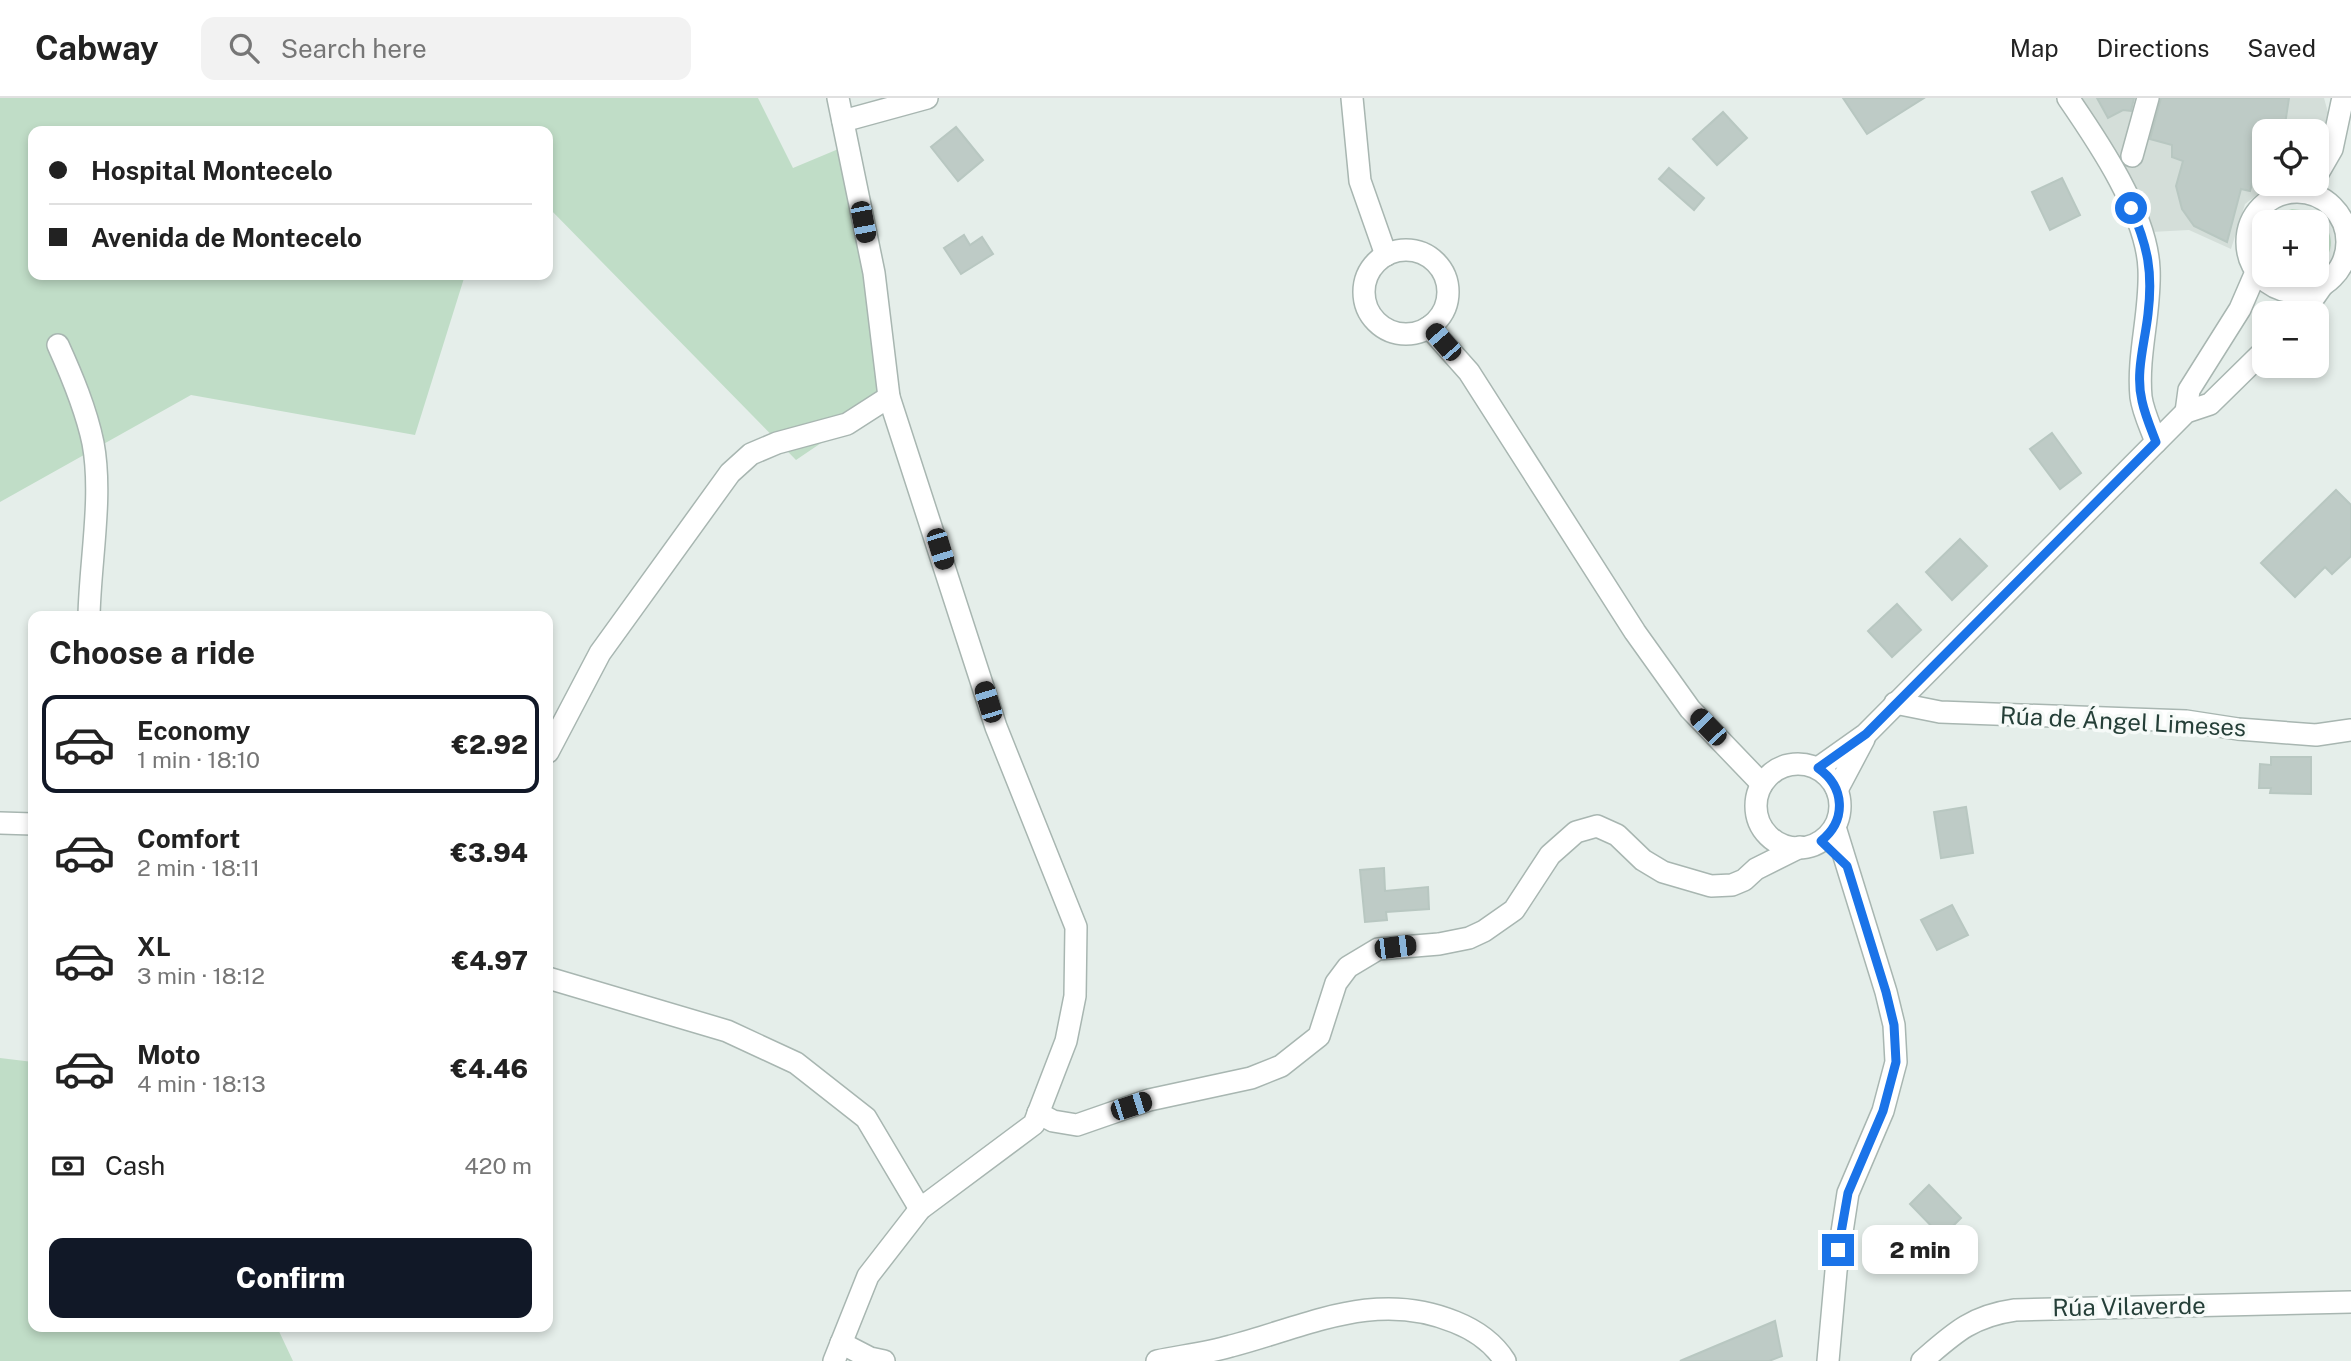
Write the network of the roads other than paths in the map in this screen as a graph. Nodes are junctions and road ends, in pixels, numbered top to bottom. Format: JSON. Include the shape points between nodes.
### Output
{"nodes":[{"id":1,"x":838,"y":98,"type":"edge"},
{"id":2,"x":926,"y":98,"type":"edge"},
{"id":3,"x":1352,"y":98,"type":"edge"},
{"id":4,"x":2068,"y":98,"type":"edge"},
{"id":5,"x":2148,"y":98,"type":"edge"},
{"id":6,"x":2341,"y":100,"type":"edge"},
{"id":7,"x":843,"y":121,"type":"junction"},
{"id":8,"x":2351,"y":130,"type":"edge"},
{"id":9,"x":2329,"y":154,"type":"edge"},
{"id":10,"x":2132,"y":156,"type":"dead end"},
{"id":11,"x":2276,"y":196,"type":"edge"},
{"id":12,"x":2316,"y":196,"type":"edge"},
{"id":13,"x":2257,"y":210,"type":"edge"},
{"id":14,"x":2252,"y":219,"type":"edge"},
{"id":15,"x":2349,"y":232,"type":"edge"},
{"id":16,"x":1386,"y":255,"type":"junction"},
{"id":17,"x":2252,"y":261,"type":"edge"},
{"id":18,"x":2329,"y":279,"type":"edge"},
{"id":19,"x":2252,"y":282,"type":"edge"},
{"id":20,"x":2274,"y":287,"type":"edge"},
{"id":21,"x":2320,"y":287,"type":"edge"},
{"id":22,"x":1429,"y":327,"type":"junction"},
{"id":23,"x":58,"y":345,"type":"dead end"},
{"id":24,"x":2252,"y":363,"type":"edge"},
{"id":25,"x":889,"y":397,"type":"junction"},
{"id":26,"x":2186,"y":412,"type":"junction"},
{"id":27,"x":2156,"y":442,"type":"junction"},
{"id":28,"x":89,"y":611,"type":"edge"},
{"id":29,"x":1895,"y":704,"type":"junction"},
{"id":30,"x":2351,"y":730,"type":"edge"},
{"id":31,"x":1866,"y":734,"type":"junction"},
{"id":32,"x":553,"y":742,"type":"edge"},
{"id":33,"x":1818,"y":768,"type":"junction"},
{"id":34,"x":1762,"y":784,"type":"junction"},
{"id":35,"x":1837,"y":790,"type":"junction"},
{"id":36,"x":0,"y":823,"type":"edge"},
{"id":37,"x":28,"y":824,"type":"edge"},
{"id":38,"x":1765,"y":832,"type":"junction"},
{"id":39,"x":1828,"y":834,"type":"junction"},
{"id":40,"x":1800,"y":848,"type":"junction"},
{"id":41,"x":1756,"y":869,"type":"junction"},
{"id":42,"x":553,"y":979,"type":"edge"},
{"id":43,"x":1038,"y":1113,"type":"junction"},
{"id":44,"x":920,"y":1209,"type":"junction"},
{"id":45,"x":2351,"y":1302,"type":"edge"},
{"id":46,"x":837,"y":1352,"type":"edge"},
{"id":47,"x":884,"y":1361,"type":"edge"},
{"id":48,"x":1157,"y":1361,"type":"edge"},
{"id":49,"x":1505,"y":1361,"type":"edge"},
{"id":50,"x":1828,"y":1361,"type":"edge"},
{"id":51,"x":1922,"y":1361,"type":"edge"}],
"edges":[{"from":1,"to":7,"type":"street"},
{"from":2,"to":7,"type":"street"},
{"from":3,"to":16,"type":"street","via":[[1360,181]]},
{"from":4,"to":27,"type":"street","via":[[2124,191],[2146,243],[2148,312],[2141,400]]},
{"from":5,"to":10,"type":"street"},
{"from":6,"to":8,"type":"street"},
{"from":6,"to":9,"type":"street"},
{"from":7,"to":25,"type":"street","via":[[874,273]]},
{"from":11,"to":13,"type":"street"},
{"from":12,"to":15,"type":"street","via":[[2333,206]]},
{"from":14,"to":17,"type":"street","via":[[2247,248]]},
{"from":15,"to":18,"type":"street","via":[[2343,265]]},
{"from":16,"to":22,"type":"street","via":[[1414,251],[1427,256],[1446,277],[1447,298],[1440,318]]},
{"from":16,"to":22,"type":"street","via":[[1367,275],[1364,288],[1370,314],[1390,331],[1417,333]]},
{"from":19,"to":26,"type":"street","via":[[2241,309],[2189,390]]},
{"from":20,"to":21,"type":"street","via":[[2305,293]]},
{"from":22,"to":34,"type":"street","via":[[1469,372],[1635,632],[1690,709]]},
{"from":23,"to":28,"type":"street","via":[[75,382],[93,444],[96,509]]},
{"from":24,"to":26,"type":"street","via":[[2210,404]]},
{"from":25,"to":32,"type":"street","via":[[847,424],[751,454],[730,473],[600,653]]},
{"from":25,"to":43,"type":"street","via":[[996,727],[1076,927],[1075,996],[1066,1041]]},
{"from":26,"to":27,"type":"street"},
{"from":27,"to":29,"type":"street"},
{"from":29,"to":30,"type":"street","name":"Rúa de Ángel Limeses","via":[[1940,712],[2186,722],[2316,735]]},
{"from":29,"to":31,"type":"street"},
{"from":31,"to":33,"type":"street"},
{"from":31,"to":35,"type":"street"},
{"from":33,"to":34,"type":"street","via":[[1787,765]]},
{"from":33,"to":35,"type":"street"},
{"from":34,"to":38,"type":"street","via":[[1756,808]]},
{"from":35,"to":39,"type":"street","via":[[1839,815]]},
{"from":36,"to":37,"type":"street"},
{"from":38,"to":40,"type":"street","via":[[1787,846]]},
{"from":38,"to":41,"type":"street"},
{"from":39,"to":40,"type":"street"},
{"from":39,"to":50,"type":"street","via":[[1847,866],[1886,992],[1896,1062],[1883,1111],[1848,1193]]},
{"from":40,"to":41,"type":"street"},
{"from":41,"to":43,"type":"street","via":[[1732,885],[1711,886],[1663,872],[1617,835],[1597,826],[1576,832],[1550,855],[1514,910],[1484,931],[1439,944],[1378,948],[1348,967],[1336,983],[1319,1036],[1281,1066],[1251,1078],[1149,1100],[1077,1125]]},
{"from":42,"to":44,"type":"street","via":[[727,1031],[796,1063],[866,1118]]},
{"from":43,"to":44,"type":"street","via":[[1034,1124]]},
{"from":44,"to":46,"type":"street","via":[[868,1276]]},
{"from":45,"to":51,"type":"street","name":"Rúa Vilaverde","via":[[1989,1313],[1957,1331]]},
{"from":46,"to":47,"type":"street"},
{"from":48,"to":49,"type":"street","via":[[1229,1347],[1358,1310],[1394,1307],[1436,1314],[1473,1329]]}]}
